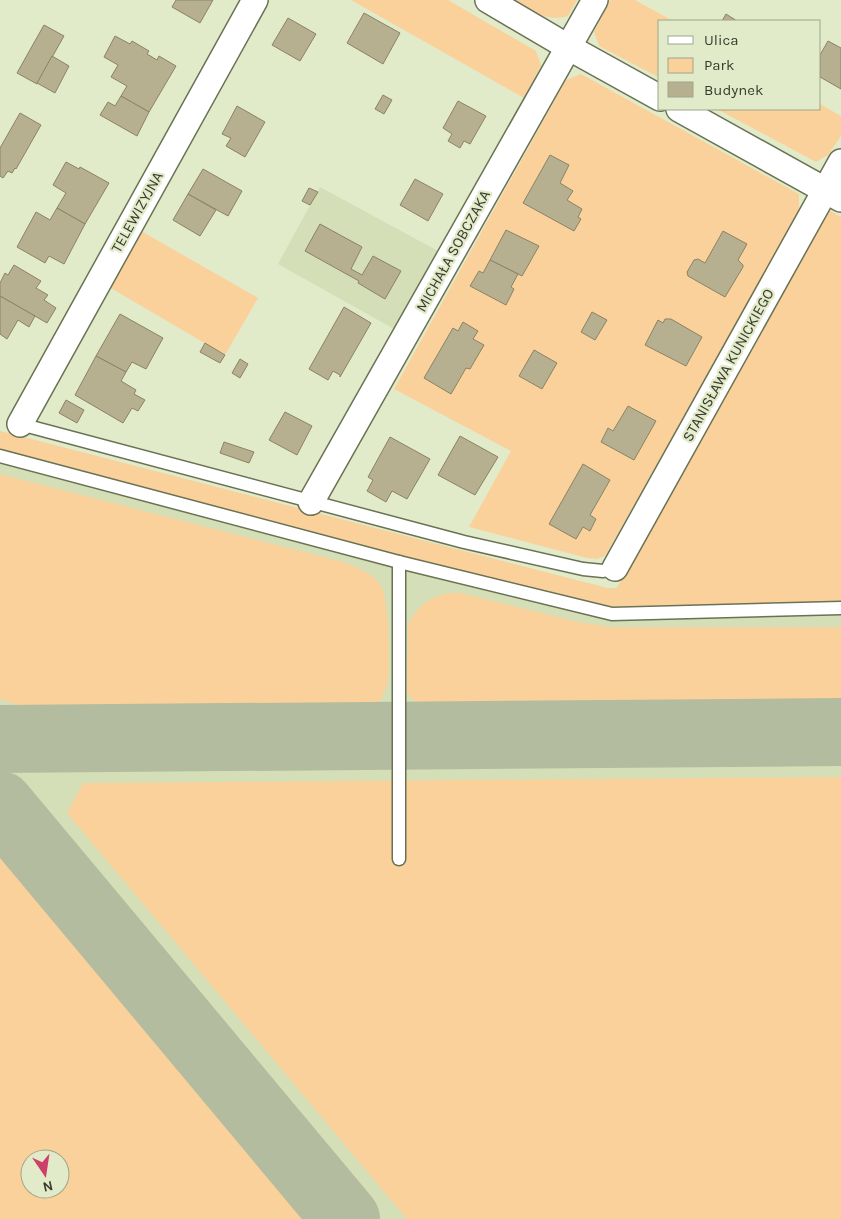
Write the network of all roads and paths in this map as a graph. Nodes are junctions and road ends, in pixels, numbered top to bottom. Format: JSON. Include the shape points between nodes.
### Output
{"nodes":[{"id":1,"x":255,"y":0,"type":"edge"},
{"id":2,"x":488,"y":0,"type":"edge"},
{"id":3,"x":594,"y":0,"type":"edge"},
{"id":4,"x":568,"y":47,"type":"junction"},
{"id":5,"x":658,"y":97,"type":"edge"},
{"id":6,"x":681,"y":110,"type":"edge"},
{"id":7,"x":841,"y":162,"type":"edge"},
{"id":8,"x":833,"y":194,"type":"edge"},
{"id":9,"x":20,"y":424,"type":"joint"},
{"id":10,"x":0,"y":456,"type":"edge"},
{"id":11,"x":311,"y":502,"type":"junction"},
{"id":12,"x":399,"y":562,"type":"junction"},
{"id":13,"x":615,"y":568,"type":"joint"},
{"id":14,"x":841,"y":608,"type":"edge"},
{"id":15,"x":399,"y":859,"type":"dead end"}],
"edges":[{"from":1,"to":9,"type":"street","name":"TELEWIZYJNA"},
{"from":2,"to":4,"type":"street"},
{"from":3,"to":4,"type":"street","name":"MICHAŁA SOBCZAKA"},
{"from":4,"to":5,"type":"street"},
{"from":4,"to":11,"type":"street","name":"MICHAŁA SOBCZAKA"},
{"from":6,"to":8,"type":"street"},
{"from":7,"to":8,"type":"street","name":"STANISŁAWA KUNICKIEGO"},
{"from":8,"to":13,"type":"street","name":"STANISŁAWA KUNICKIEGO"},
{"from":9,"to":11,"type":"lane"},
{"from":10,"to":12,"type":"lane"},
{"from":11,"to":13,"type":"lane","via":[[584,569],[603,571]]},
{"from":12,"to":14,"type":"lane","via":[[612,614]]},
{"from":12,"to":15,"type":"lane"}]}
